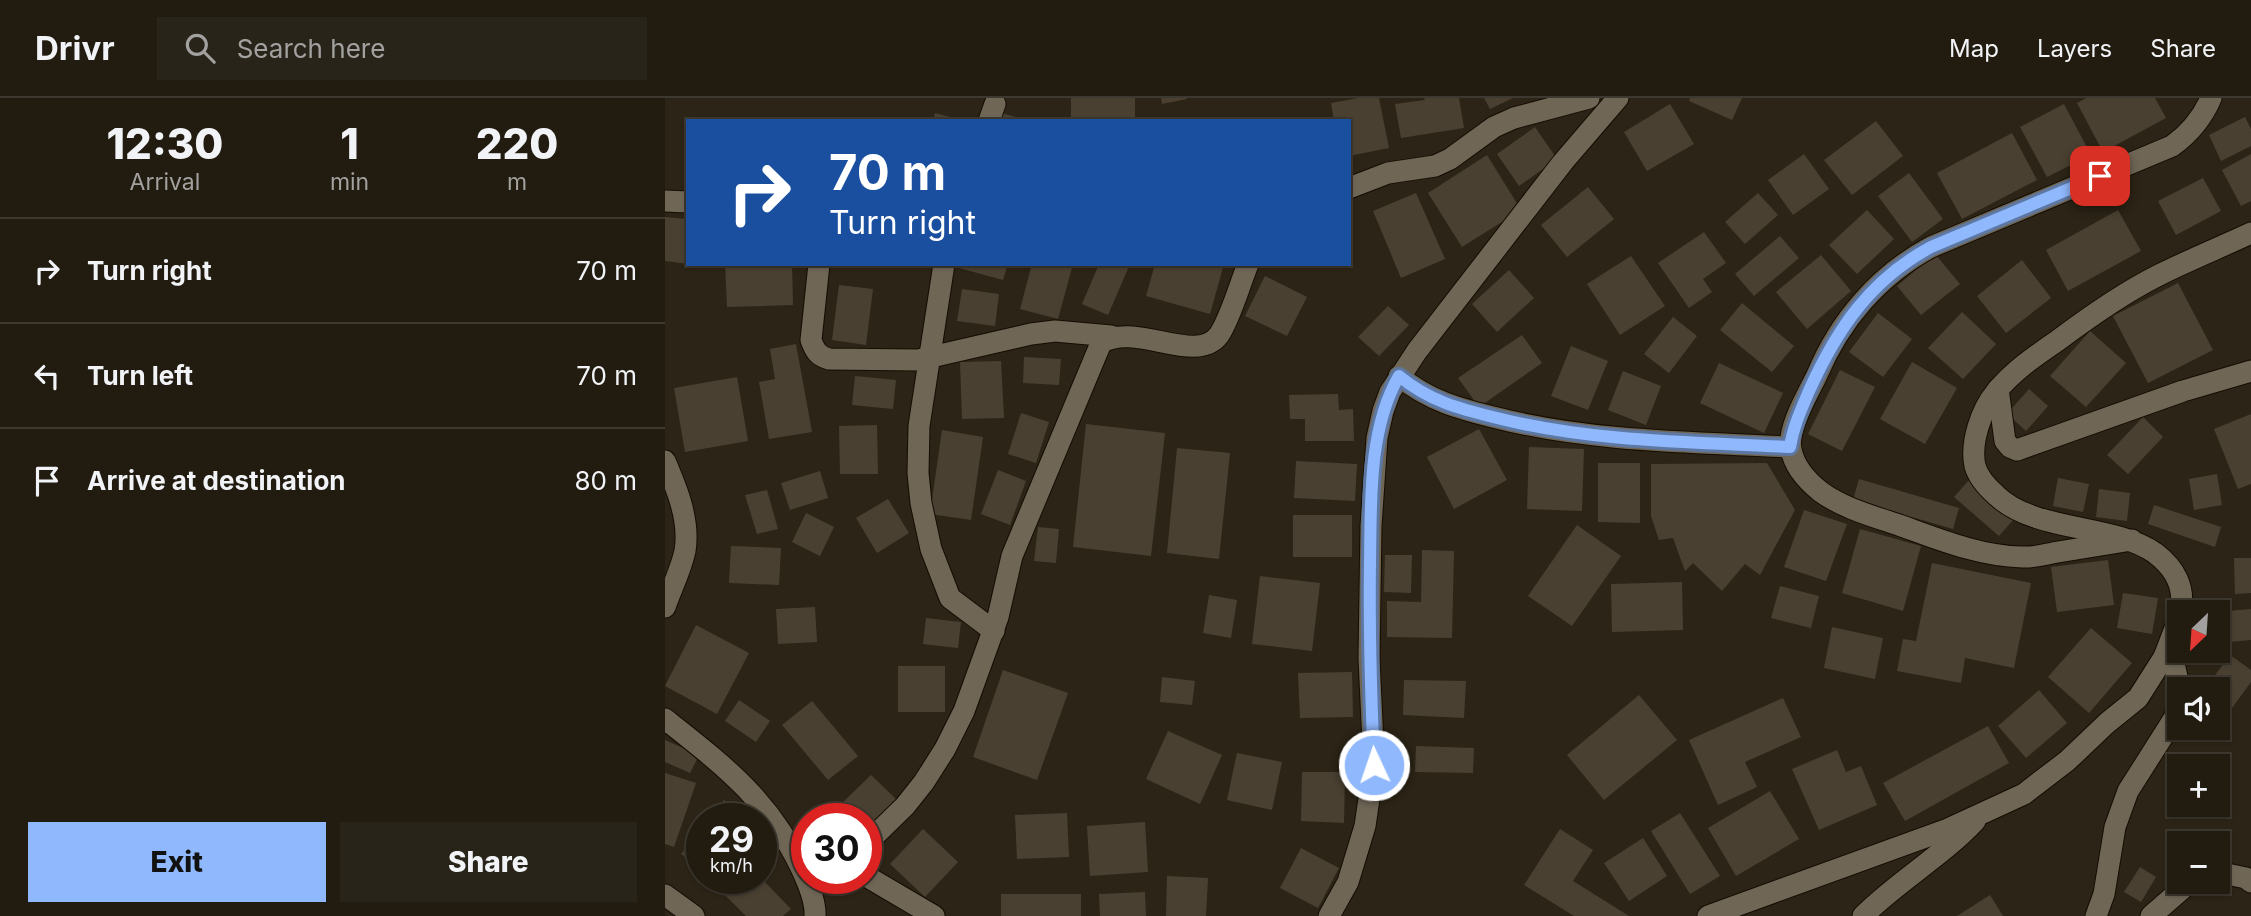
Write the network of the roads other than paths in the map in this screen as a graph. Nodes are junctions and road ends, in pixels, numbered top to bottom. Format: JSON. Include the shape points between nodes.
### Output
{"nodes":[{"id":1,"x":1589,"y":98,"type":"edge"},
{"id":2,"x":1618,"y":98,"type":"edge"},
{"id":3,"x":2211,"y":98,"type":"edge"},
{"id":4,"x":1351,"y":187,"type":"edge"},
{"id":5,"x":665,"y":201,"type":"edge"},
{"id":6,"x":686,"y":202,"type":"edge"},
{"id":7,"x":2251,"y":233,"type":"edge"},
{"id":8,"x":819,"y":266,"type":"edge"},
{"id":9,"x":944,"y":266,"type":"edge"},
{"id":10,"x":1247,"y":266,"type":"edge"},
{"id":11,"x":1111,"y":336,"type":"junction"},
{"id":12,"x":928,"y":358,"type":"junction"},
{"id":13,"x":2251,"y":372,"type":"edge"},
{"id":14,"x":1399,"y":376,"type":"junction"},
{"id":15,"x":1998,"y":390,"type":"junction"},
{"id":16,"x":1790,"y":447,"type":"junction"},
{"id":17,"x":665,"y":461,"type":"edge"},
{"id":18,"x":2132,"y":540,"type":"junction"},
{"id":19,"x":2180,"y":600,"type":"edge"},
{"id":20,"x":665,"y":607,"type":"edge"},
{"id":21,"x":994,"y":631,"type":"junction"},
{"id":22,"x":2167,"y":649,"type":"edge"},
{"id":23,"x":2164,"y":657,"type":"junction"},
{"id":24,"x":2177,"y":677,"type":"edge"},
{"id":25,"x":665,"y":719,"type":"edge"},
{"id":26,"x":2167,"y":730,"type":"edge"},
{"id":27,"x":1981,"y":815,"type":"junction"},
{"id":28,"x":882,"y":828,"type":"edge"},
{"id":29,"x":791,"y":845,"type":"edge"},
{"id":30,"x":2230,"y":875,"type":"edge"},
{"id":31,"x":2251,"y":882,"type":"edge"},
{"id":32,"x":882,"y":885,"type":"edge"},
{"id":33,"x":810,"y":894,"type":"edge"},
{"id":34,"x":2176,"y":894,"type":"edge"},
{"id":35,"x":665,"y":895,"type":"edge"},
{"id":36,"x":694,"y":916,"type":"edge"},
{"id":37,"x":815,"y":916,"type":"edge"},
{"id":38,"x":934,"y":916,"type":"edge"},
{"id":39,"x":1329,"y":916,"type":"edge"},
{"id":40,"x":1708,"y":916,"type":"edge"},
{"id":41,"x":1863,"y":916,"type":"edge"},
{"id":42,"x":2096,"y":916,"type":"edge"},
{"id":43,"x":2151,"y":916,"type":"edge"}],
"edges":[{"from":1,"to":4,"type":"street","via":[[1514,118],[1435,166],[1388,173]]},
{"from":2,"to":14,"type":"street"},
{"from":3,"to":16,"type":"street","via":[[2201,119],[2172,146],[1931,247],[1891,273],[1847,320],[1816,376],[1792,431]]},
{"from":5,"to":6,"type":"street"},
{"from":7,"to":15,"type":"street","via":[[2159,275],[2097,311],[2017,369]]},
{"from":8,"to":12,"type":"street","via":[[811,340],[821,356]]},
{"from":9,"to":12,"type":"street"},
{"from":10,"to":11,"type":"street","via":[[1220,333],[1210,345]]},
{"from":11,"to":12,"type":"street","via":[[1055,331]]},
{"from":11,"to":21,"type":"street","via":[[1101,343],[1092,361],[1012,556]]},
{"from":12,"to":21,"type":"street","via":[[918,472],[931,549],[950,598]]},
{"from":13,"to":15,"type":"street","via":[[2017,450],[2005,441]]},
{"from":14,"to":16,"type":"street","via":[[1436,401],[1529,426],[1627,439]]},
{"from":14,"to":39,"type":"street","via":[[1377,438],[1371,526],[1369,658],[1374,765],[1365,826],[1348,882]]},
{"from":15,"to":18,"type":"street","via":[[1981,419],[1975,443],[1975,468],[1986,484],[2000,498],[2039,518]]},
{"from":16,"to":18,"type":"street","via":[[1805,477],[1837,502],[1998,556],[2025,558]]},
{"from":17,"to":20,"type":"street","via":[[686,535]]},
{"from":18,"to":19,"type":"street","via":[[2172,568],[2181,584]]},
{"from":21,"to":28,"type":"street","via":[[945,748],[905,806]]},
{"from":22,"to":23,"type":"street"},
{"from":23,"to":24,"type":"street"},
{"from":23,"to":27,"type":"street","via":[[2138,698],[2067,761],[2024,794]]},
{"from":25,"to":29,"type":"street","via":[[735,776]]},
{"from":26,"to":42,"type":"street","via":[[2128,791],[2115,827]]},
{"from":27,"to":40,"type":"street"},
{"from":27,"to":41,"type":"street","via":[[1955,842]]},
{"from":30,"to":31,"type":"street"},
{"from":32,"to":38,"type":"street"},
{"from":33,"to":37,"type":"street"},
{"from":34,"to":43,"type":"street"},
{"from":35,"to":36,"type":"street"}]}
